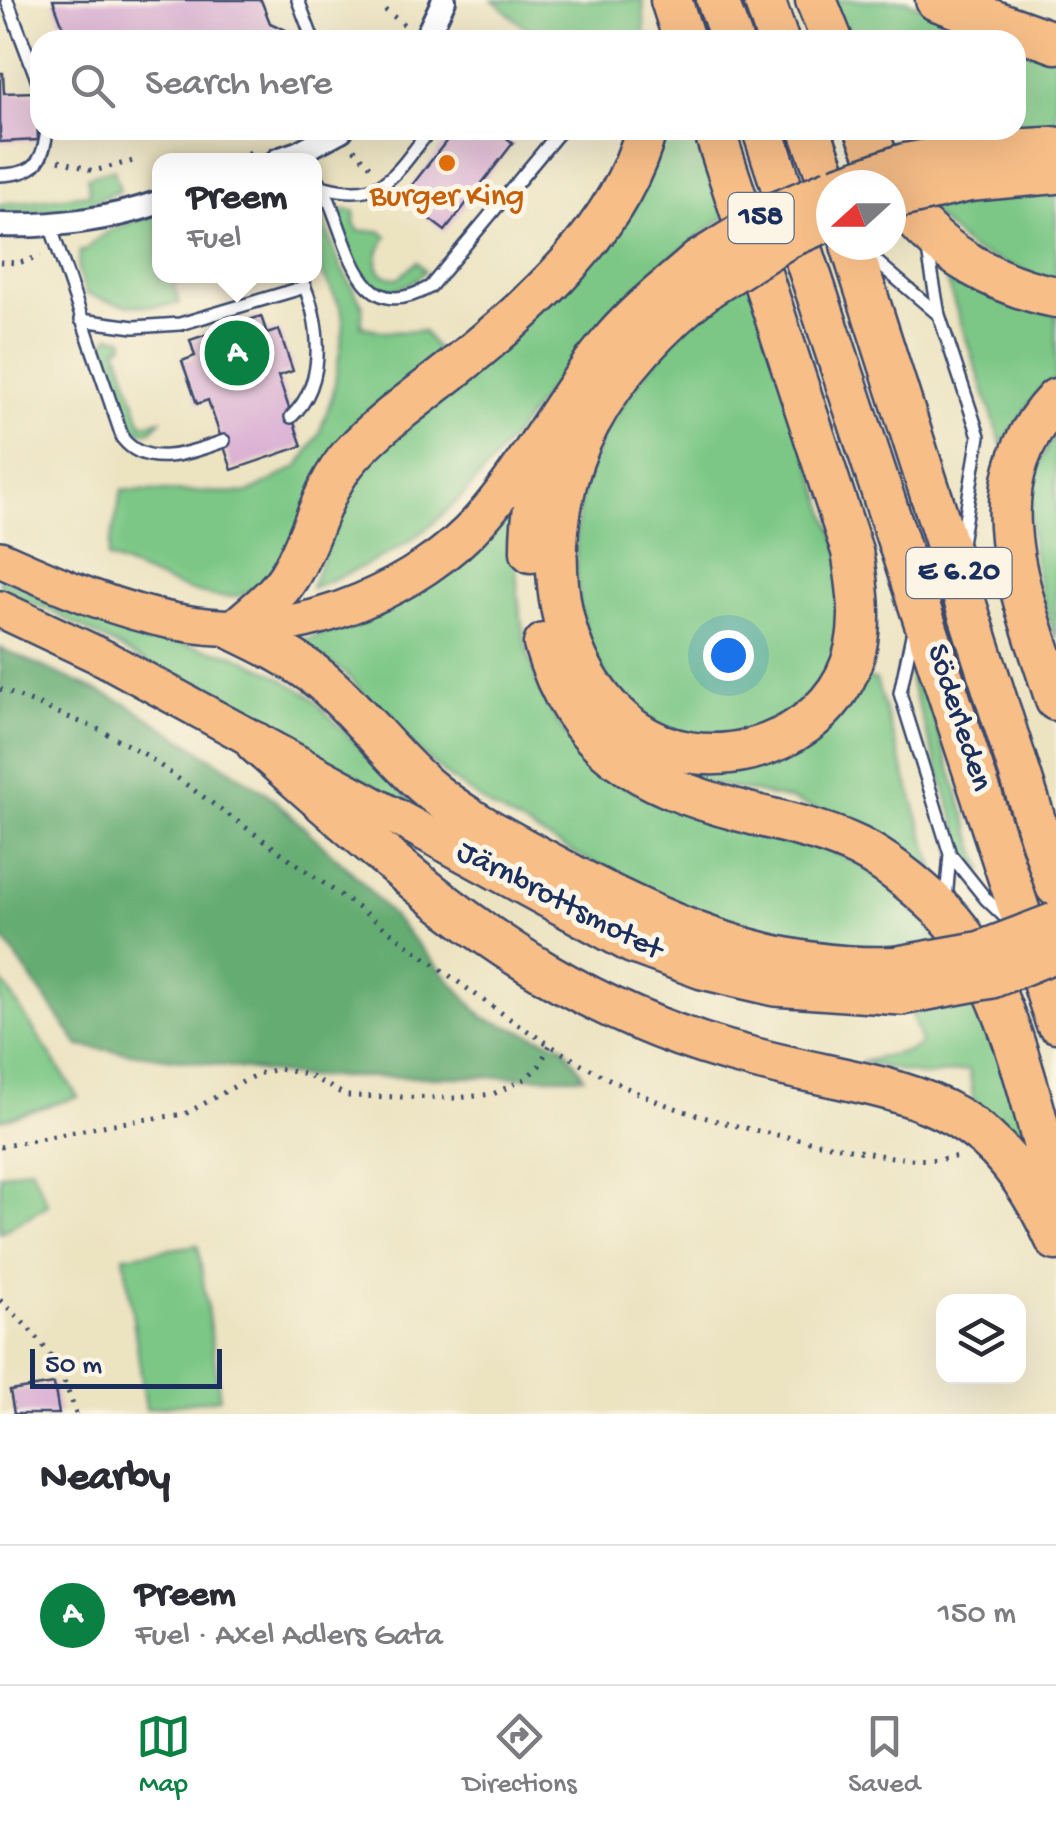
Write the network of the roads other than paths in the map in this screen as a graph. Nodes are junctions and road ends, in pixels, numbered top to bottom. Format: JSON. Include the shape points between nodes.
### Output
{"nodes":[{"id":1,"x":7,"y":0,"type":"edge"},
{"id":2,"x":298,"y":0,"type":"edge"},
{"id":3,"x":444,"y":0,"type":"edge"},
{"id":4,"x":655,"y":0,"type":"edge"},
{"id":5,"x":671,"y":0,"type":"edge"},
{"id":6,"x":717,"y":0,"type":"edge"},
{"id":7,"x":764,"y":0,"type":"edge"},
{"id":8,"x":816,"y":0,"type":"edge"},
{"id":9,"x":936,"y":0,"type":"edge"},
{"id":10,"x":309,"y":30,"type":"edge"},
{"id":11,"x":423,"y":30,"type":"edge"},
{"id":12,"x":656,"y":30,"type":"edge"},
{"id":13,"x":681,"y":30,"type":"edge"},
{"id":14,"x":728,"y":30,"type":"edge"},
{"id":15,"x":774,"y":30,"type":"edge"},
{"id":16,"x":828,"y":30,"type":"edge"},
{"id":17,"x":1020,"y":30,"type":"edge"},
{"id":18,"x":1026,"y":32,"type":"edge"},
{"id":19,"x":1056,"y":43,"type":"edge"},
{"id":20,"x":30,"y":61,"type":"edge"},
{"id":21,"x":45,"y":140,"type":"edge"},
{"id":22,"x":324,"y":140,"type":"edge"},
{"id":23,"x":422,"y":140,"type":"edge"},
{"id":24,"x":553,"y":140,"type":"edge"},
{"id":25,"x":642,"y":140,"type":"edge"},
{"id":26,"x":717,"y":140,"type":"edge"},
{"id":27,"x":766,"y":140,"type":"edge"},
{"id":28,"x":814,"y":140,"type":"edge"},
{"id":29,"x":871,"y":140,"type":"edge"},
{"id":30,"x":1056,"y":145,"type":"edge"},
{"id":31,"x":302,"y":153,"type":"edge"},
{"id":32,"x":967,"y":166,"type":"junction"},
{"id":33,"x":825,"y":170,"type":"edge"},
{"id":34,"x":880,"y":170,"type":"edge"},
{"id":35,"x":1056,"y":173,"type":"edge"},
{"id":36,"x":0,"y":175,"type":"edge"},
{"id":37,"x":322,"y":183,"type":"edge"},
{"id":38,"x":325,"y":187,"type":"junction"},
{"id":39,"x":906,"y":193,"type":"edge"},
{"id":40,"x":816,"y":194,"type":"edge"},
{"id":41,"x":152,"y":205,"type":"edge"},
{"id":42,"x":0,"y":225,"type":"edge"},
{"id":43,"x":50,"y":225,"type":"junction"},
{"id":44,"x":816,"y":225,"type":"edge"},
{"id":45,"x":925,"y":230,"type":"junction"},
{"id":46,"x":859,"y":260,"type":"edge"},
{"id":47,"x":872,"y":260,"type":"edge"},
{"id":48,"x":703,"y":273,"type":"junction"},
{"id":49,"x":296,"y":283,"type":"edge"},
{"id":50,"x":303,"y":283,"type":"edge"},
{"id":51,"x":1056,"y":296,"type":"edge"},
{"id":52,"x":938,"y":315,"type":"junction"},
{"id":53,"x":81,"y":320,"type":"junction"},
{"id":54,"x":592,"y":364,"type":"junction"},
{"id":55,"x":1056,"y":399,"type":"edge"},
{"id":56,"x":291,"y":416,"type":"dead end"},
{"id":57,"x":224,"y":441,"type":"dead end"},
{"id":58,"x":0,"y":559,"type":"edge"},
{"id":59,"x":957,"y":567,"type":"junction"},
{"id":60,"x":919,"y":602,"type":"junction"},
{"id":61,"x":0,"y":609,"type":"edge"},
{"id":62,"x":236,"y":630,"type":"junction"},
{"id":63,"x":1056,"y":700,"type":"edge"},
{"id":64,"x":256,"y":743,"type":"junction"},
{"id":65,"x":950,"y":854,"type":"junction"},
{"id":66,"x":1056,"y":886,"type":"edge"},
{"id":67,"x":945,"y":913,"type":"junction"},
{"id":68,"x":1048,"y":940,"type":"edge"},
{"id":69,"x":898,"y":982,"type":"junction"},
{"id":70,"x":1056,"y":1022,"type":"edge"},
{"id":71,"x":1056,"y":1192,"type":"edge"},
{"id":72,"x":1056,"y":1240,"type":"edge"}],
"edges":[{"from":1,"to":20,"type":"lane"},
{"from":2,"to":10,"type":"lane"},
{"from":3,"to":11,"type":"street"},
{"from":4,"to":12,"type":"highway"},
{"from":5,"to":13,"type":"highway"},
{"from":6,"to":14,"type":"highway"},
{"from":7,"to":15,"type":"highway"},
{"from":8,"to":16,"type":"highway"},
{"from":9,"to":17,"type":"highway"},
{"from":18,"to":19,"type":"highway"},
{"from":21,"to":36,"type":"lane","via":[[33,168]]},
{"from":22,"to":31,"type":"street"},
{"from":23,"to":38,"type":"lane","via":[[373,190],[350,194]]},
{"from":24,"to":38,"type":"lane","via":[[430,286],[412,296],[386,298],[366,286]]},
{"from":25,"to":62,"type":"highway","via":[[628,177],[585,244],[514,319],[351,456],[323,498],[292,573]]},
{"from":26,"to":48,"type":"highway","via":[[852,551],[860,614],[850,664],[808,722],[750,751],[718,755],[664,747],[636,732],[599,695],[569,638],[557,574],[565,494],[589,424]]},
{"from":27,"to":60,"type":"highway","name":"Söderleden","number":"E 6.20"},
{"from":28,"to":33,"type":"highway"},
{"from":29,"to":45,"type":"highway","via":[[903,204]]},
{"from":30,"to":32,"type":"main road","number":"158"},
{"from":32,"to":34,"type":"main road","number":"158","bridge":true,"via":[[903,162]]},
{"from":32,"to":35,"type":"highway"},
{"from":32,"to":39,"type":"highway","bridge":true},
{"from":37,"to":38,"type":"lane"},
{"from":40,"to":48,"type":"main road","number":"158","bridge":true,"via":[[774,211]]},
{"from":41,"to":43,"type":"street"},
{"from":42,"to":43,"type":"street"},
{"from":43,"to":53,"type":"lane"},
{"from":44,"to":48,"type":"highway","bridge":true},
{"from":45,"to":51,"type":"highway","via":[[975,268],[1028,292]]},
{"from":45,"to":52,"type":"lane"},
{"from":46,"to":59,"type":"highway","name":"Söderleden","number":"E 6.20"},
{"from":47,"to":52,"type":"lane"},
{"from":48,"to":54,"type":"main road","number":"158","via":[[640,309]]},
{"from":49,"to":53,"type":"lane","via":[[180,324]]},
{"from":50,"to":56,"type":"lane","via":[[317,347],[309,393]]},
{"from":52,"to":59,"type":"lane","via":[[979,436]]},
{"from":53,"to":57,"type":"lane","via":[[116,424],[132,450],[154,457]]},
{"from":54,"to":62,"type":"main road","via":[[500,496],[449,549],[346,608]]},
{"from":54,"to":67,"type":"highway","via":[[551,440],[531,530],[536,619],[567,702],[586,730],[637,773],[667,789],[860,848]]},
{"from":55,"to":63,"type":"highway","via":[[1022,446],[1008,525]]},
{"from":58,"to":62,"type":"main road","via":[[106,604]]},
{"from":59,"to":66,"type":"highway","name":"Söderleden","number":"E 6.20"},
{"from":60,"to":65,"type":"lane","via":[[900,693]]},
{"from":60,"to":68,"type":"highway","name":"Söderleden","number":"E 6.20"},
{"from":61,"to":64,"type":"main road","name":"Järnbrottsmotet"},
{"from":62,"to":69,"type":"highway","via":[[318,678],[446,802],[596,888],[742,950]]},
{"from":64,"to":69,"type":"main road","name":"Järnbrottsmotet","via":[[631,945],[776,988]]},
{"from":64,"to":72,"type":"highway","via":[[480,930],[546,973],[683,1037],[892,1090],[956,1114],[1023,1178]]},
{"from":65,"to":67,"type":"lane"},
{"from":65,"to":68,"type":"lane","via":[[986,899]]},
{"from":67,"to":71,"type":"highway","via":[[1003,1012]]},
{"from":68,"to":69,"type":"highway","bridge":true,"via":[[980,952]]},
{"from":68,"to":70,"type":"highway","name":"Söderleden","number":"E 6.20"}]}
